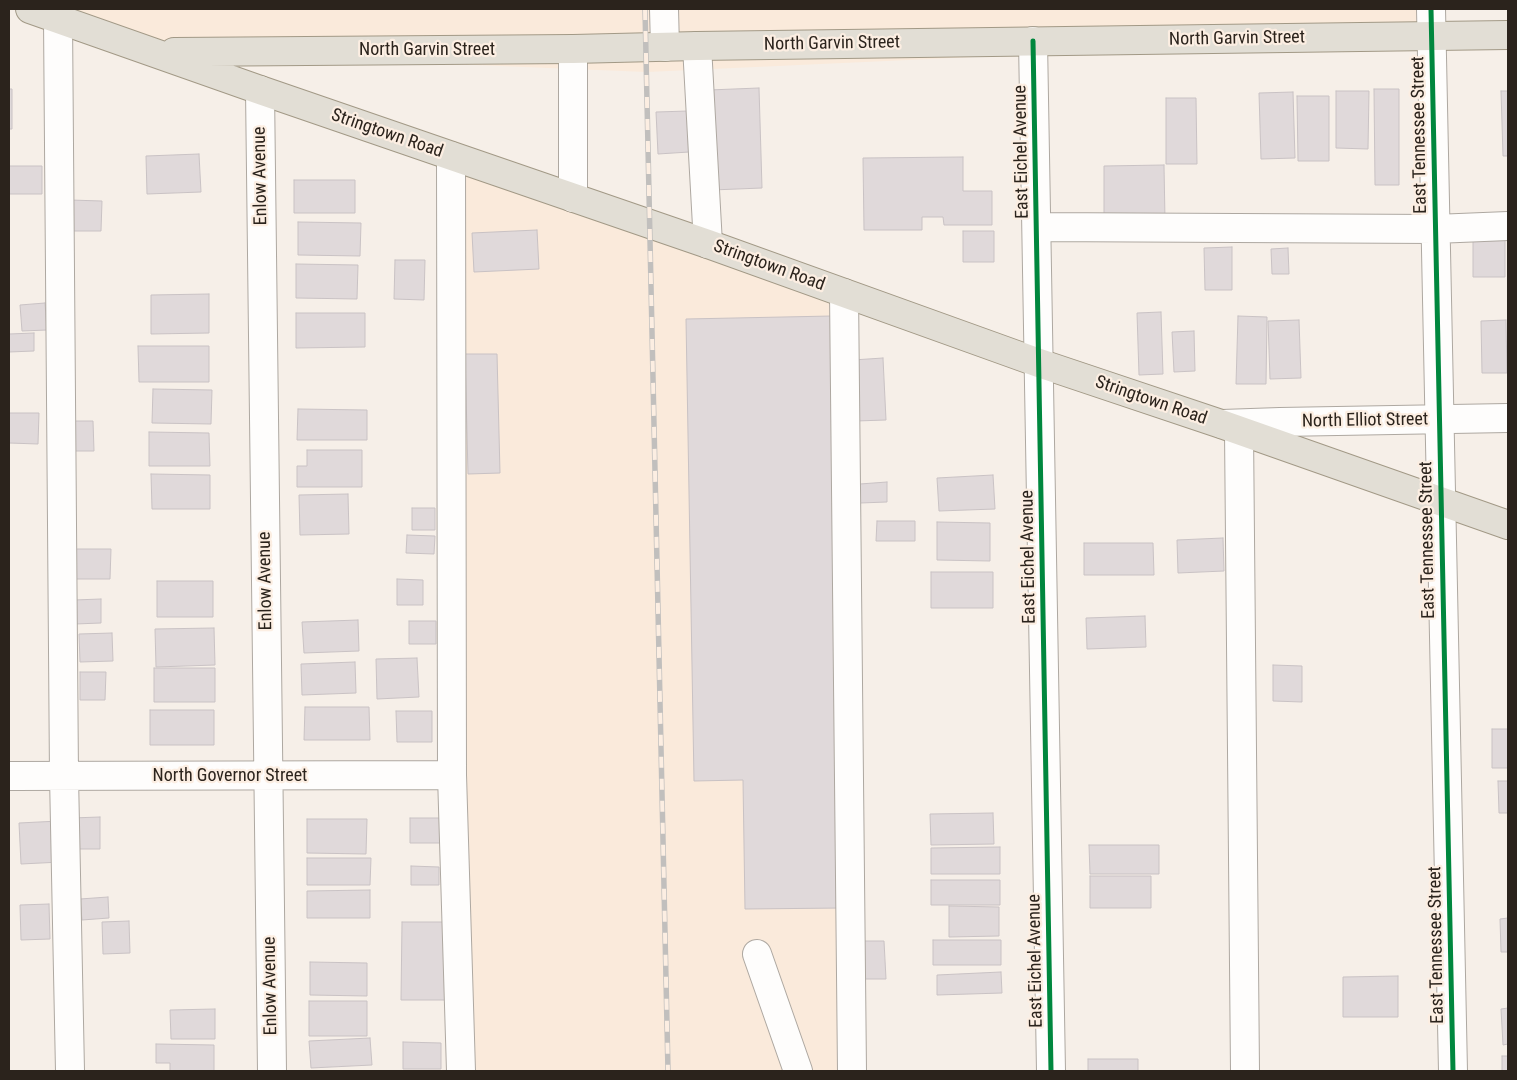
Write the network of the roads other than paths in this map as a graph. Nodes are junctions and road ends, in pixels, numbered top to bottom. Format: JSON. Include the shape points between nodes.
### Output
{"nodes":[{"id":1,"x":30,"y":9,"type":"edge"},
{"id":2,"x":664,"y":9,"type":"edge"},
{"id":3,"x":1431,"y":9,"type":"edge"},
{"id":4,"x":58,"y":18,"type":"junction"},
{"id":5,"x":1508,"y":35,"type":"edge"},
{"id":6,"x":1431,"y":36,"type":"junction"},
{"id":7,"x":1033,"y":41,"type":"junction"},
{"id":8,"x":697,"y":46,"type":"junction"},
{"id":9,"x":666,"y":47,"type":"junction"},
{"id":10,"x":572,"y":49,"type":"junction"},
{"id":11,"x":155,"y":52,"type":"junction"},
{"id":12,"x":260,"y":90,"type":"junction"},
{"id":13,"x":451,"y":156,"type":"junction"},
{"id":14,"x":573,"y":198,"type":"junction"},
{"id":15,"x":1508,"y":226,"type":"edge"},
{"id":16,"x":1037,"y":227,"type":"junction"},
{"id":17,"x":1436,"y":229,"type":"junction"},
{"id":18,"x":708,"y":244,"type":"junction"},
{"id":19,"x":844,"y":293,"type":"junction"},
{"id":20,"x":1039,"y":364,"type":"junction"},
{"id":21,"x":1508,"y":418,"type":"edge"},
{"id":22,"x":1439,"y":420,"type":"junction"},
{"id":23,"x":1230,"y":428,"type":"junction"},
{"id":24,"x":1441,"y":503,"type":"junction"},
{"id":25,"x":1508,"y":525,"type":"edge"},
{"id":26,"x":452,"y":775,"type":"junction"},
{"id":27,"x":9,"y":776,"type":"edge"},
{"id":28,"x":64,"y":776,"type":"junction"},
{"id":29,"x":269,"y":776,"type":"junction"},
{"id":30,"x":756,"y":954,"type":"dead end"},
{"id":31,"x":70,"y":1071,"type":"edge"},
{"id":32,"x":272,"y":1071,"type":"edge"},
{"id":33,"x":461,"y":1071,"type":"edge"},
{"id":34,"x":798,"y":1071,"type":"edge"},
{"id":35,"x":852,"y":1071,"type":"edge"},
{"id":36,"x":1051,"y":1071,"type":"edge"},
{"id":37,"x":1245,"y":1071,"type":"edge"},
{"id":38,"x":1453,"y":1071,"type":"edge"}],
"edges":[{"from":1,"to":4,"type":"main road","name":"Stringtown Road"},
{"from":2,"to":9,"type":"street"},
{"from":3,"to":6,"type":"street","name":"East Tennessee Street"},
{"from":4,"to":11,"type":"main road","name":"Stringtown Road"},
{"from":4,"to":28,"type":"street"},
{"from":5,"to":6,"type":"main road","name":"North Garvin Street"},
{"from":6,"to":7,"type":"main road","name":"North Garvin Street"},
{"from":6,"to":17,"type":"street","name":"East Tennessee Street"},
{"from":7,"to":8,"type":"main road","name":"North Garvin Street"},
{"from":7,"to":16,"type":"street","name":"East Eichel Avenue"},
{"from":8,"to":9,"type":"main road","name":"North Garvin Street"},
{"from":8,"to":18,"type":"street"},
{"from":9,"to":10,"type":"main road","name":"North Garvin Street"},
{"from":10,"to":11,"type":"main road","name":"North Garvin Street"},
{"from":10,"to":14,"type":"street"},
{"from":11,"to":12,"type":"main road","name":"Stringtown Road"},
{"from":12,"to":13,"type":"main road","name":"Stringtown Road"},
{"from":12,"to":29,"type":"street","name":"Enlow Avenue"},
{"from":13,"to":14,"type":"main road","name":"Stringtown Road"},
{"from":13,"to":26,"type":"street"},
{"from":14,"to":18,"type":"main road","name":"Stringtown Road"},
{"from":15,"to":17,"type":"street"},
{"from":16,"to":17,"type":"street"},
{"from":16,"to":20,"type":"street","name":"East Eichel Avenue"},
{"from":17,"to":22,"type":"street","name":"East Tennessee Street"},
{"from":18,"to":19,"type":"main road","name":"Stringtown Road"},
{"from":19,"to":20,"type":"main road","name":"Stringtown Road"},
{"from":19,"to":35,"type":"street"},
{"from":20,"to":23,"type":"main road","name":"Stringtown Road"},
{"from":20,"to":36,"type":"street","name":"East Eichel Avenue"},
{"from":21,"to":22,"type":"street","name":"North Elliot Street"},
{"from":22,"to":23,"type":"street","name":"North Elliot Street","via":[[1290,422]]},
{"from":22,"to":24,"type":"street","name":"East Tennessee Street"},
{"from":23,"to":24,"type":"main road","name":"Stringtown Road"},
{"from":23,"to":37,"type":"street"},
{"from":24,"to":25,"type":"main road","name":"Stringtown Road"},
{"from":24,"to":38,"type":"street","name":"East Tennessee Street"},
{"from":26,"to":29,"type":"street","name":"North Governor Street"},
{"from":26,"to":33,"type":"street"},
{"from":27,"to":28,"type":"street","name":"North Governor Street"},
{"from":28,"to":29,"type":"street","name":"North Governor Street"},
{"from":28,"to":31,"type":"street"},
{"from":29,"to":32,"type":"street","name":"Enlow Avenue"},
{"from":30,"to":34,"type":"street"}]}
